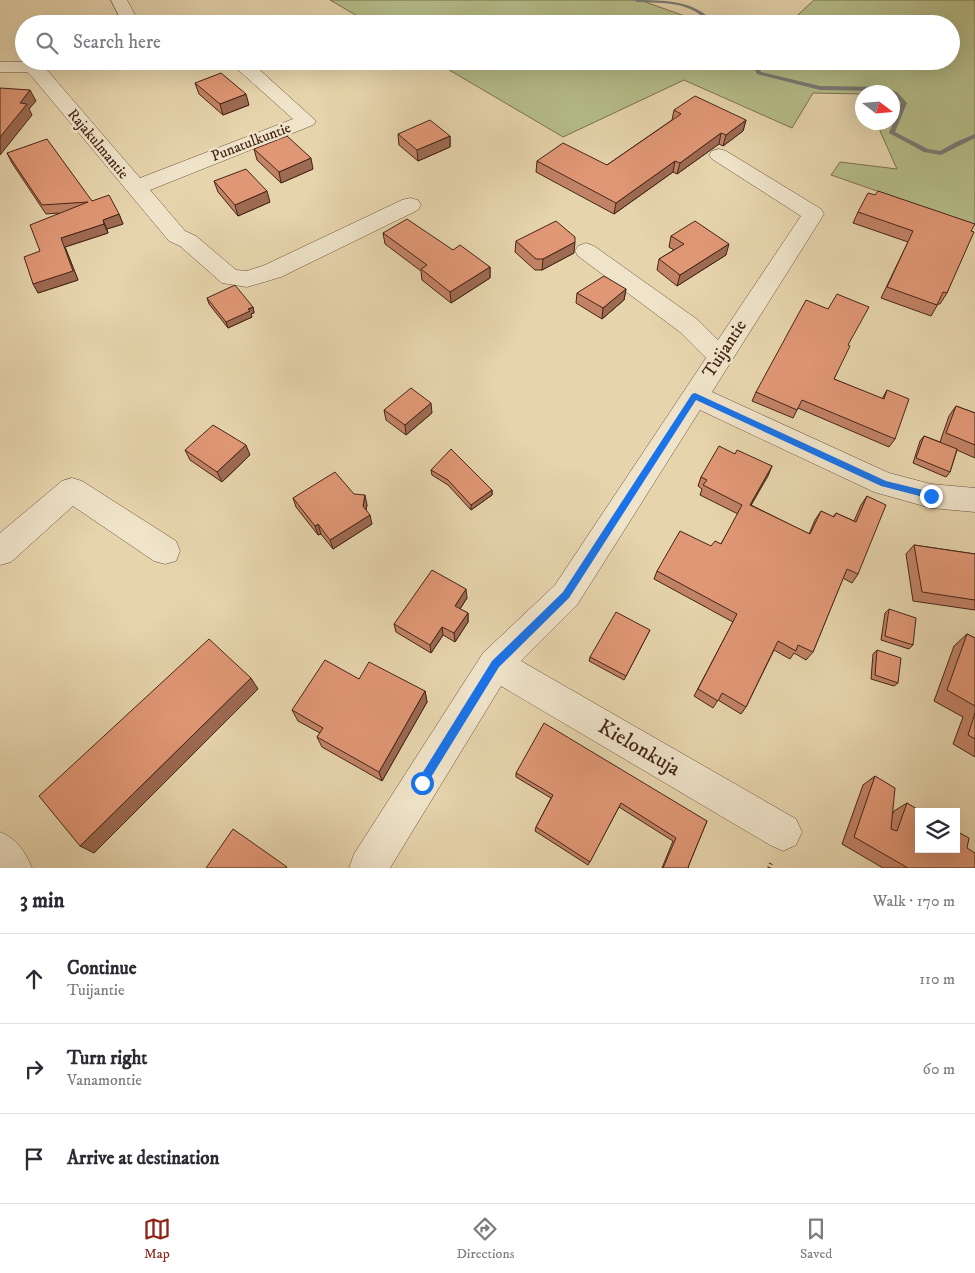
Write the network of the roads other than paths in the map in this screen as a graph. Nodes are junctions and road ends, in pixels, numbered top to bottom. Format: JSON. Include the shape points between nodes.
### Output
{"nodes":[{"id":1,"x":119,"y":0,"type":"edge"},
{"id":2,"x":127,"y":15,"type":"edge"},
{"id":3,"x":0,"y":67,"type":"edge"},
{"id":4,"x":15,"y":67,"type":"edge"},
{"id":5,"x":35,"y":70,"type":"edge"},
{"id":6,"x":249,"y":70,"type":"edge"},
{"id":7,"x":719,"y":155,"type":"dead end"},
{"id":8,"x":135,"y":188,"type":"junction"},
{"id":9,"x":410,"y":205,"type":"dead end"},
{"id":10,"x":586,"y":251,"type":"dead end"},
{"id":11,"x":720,"y":357,"type":"junction"},
{"id":12,"x":695,"y":396,"type":"junction"},
{"id":13,"x":975,"y":500,"type":"edge"},
{"id":14,"x":165,"y":551,"type":"dead end"},
{"id":15,"x":0,"y":552,"type":"edge"},
{"id":16,"x":496,"y":664,"type":"junction"},
{"id":17,"x":783,"y":832,"type":"dead end"},
{"id":18,"x":0,"y":851,"type":"edge"},
{"id":19,"x":13,"y":868,"type":"edge"},
{"id":20,"x":368,"y":868,"type":"edge"}],
"edges":[{"from":1,"to":2,"type":"street"},
{"from":3,"to":4,"type":"street","name":"Rajakulmantie"},
{"from":5,"to":8,"type":"street","name":"Rajakulmantie"},
{"from":6,"to":8,"type":"street","name":"Punatulkuntie","via":[[306,121]]},
{"from":7,"to":11,"type":"street","name":"Tuijantie","via":[[813,214]]},
{"from":8,"to":9,"type":"street","name":"Rajakulmantie","via":[[177,236],[188,241],[230,277],[247,279],[273,271]]},
{"from":10,"to":11,"type":"street","via":[[690,326]]},
{"from":11,"to":12,"type":"street","name":"Tuijantie"},
{"from":12,"to":13,"type":"street","via":[[884,484],[931,496]]},
{"from":12,"to":16,"type":"street","name":"Tuijantie","via":[[566,595]]},
{"from":14,"to":15,"type":"street","via":[[72,490]]},
{"from":16,"to":17,"type":"street","name":"Kielonkuja"},
{"from":16,"to":20,"type":"street","name":"Tuijantie"},
{"from":18,"to":19,"type":"street"}]}
